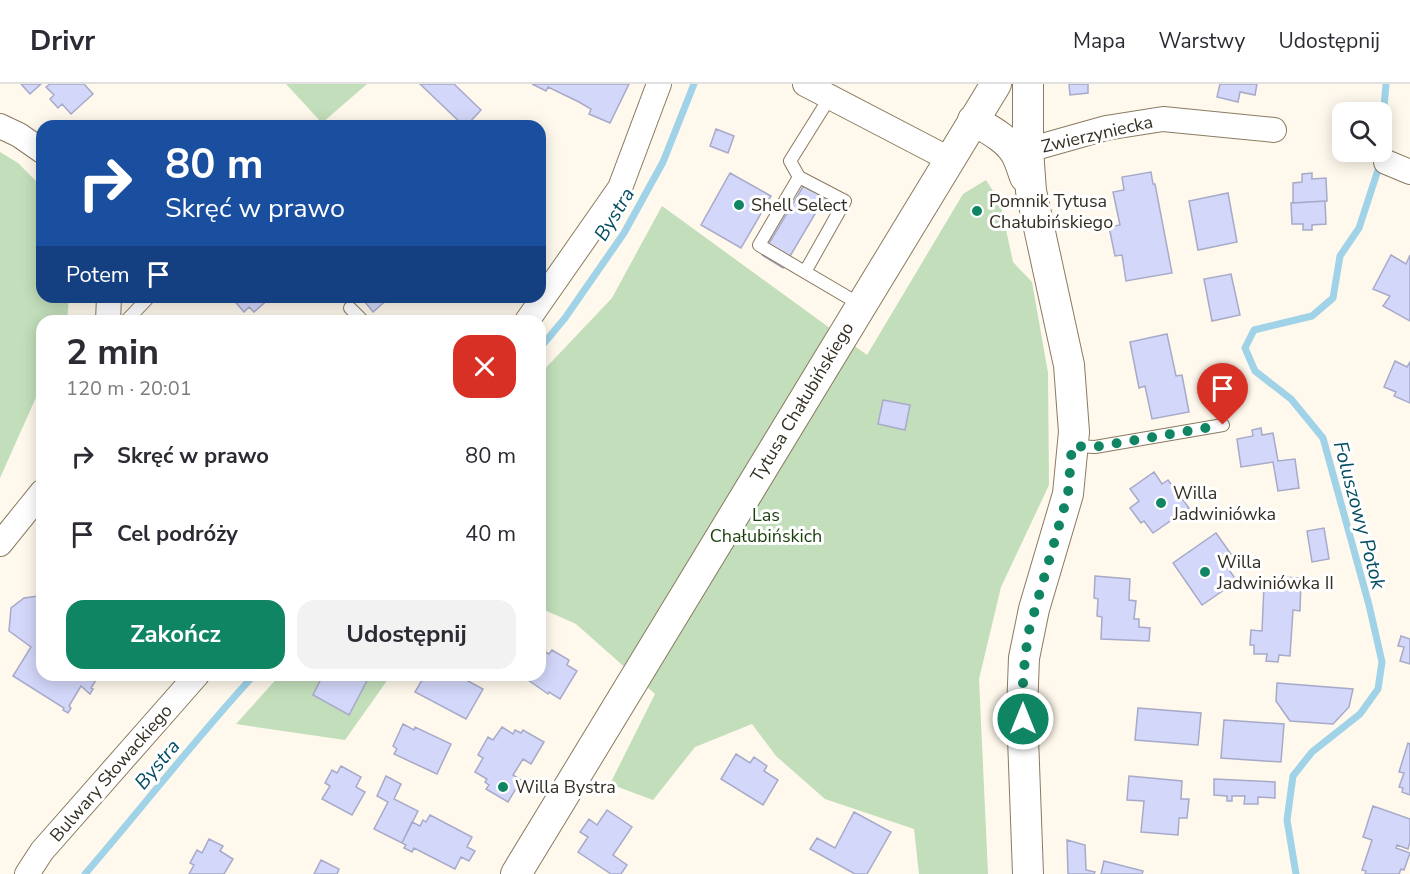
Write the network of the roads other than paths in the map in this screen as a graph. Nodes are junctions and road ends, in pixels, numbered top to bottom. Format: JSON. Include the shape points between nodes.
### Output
{"nodes":[{"id":1,"x":659,"y":84,"type":"edge"},
{"id":2,"x":805,"y":84,"type":"edge"},
{"id":3,"x":996,"y":84,"type":"edge"},
{"id":4,"x":1028,"y":84,"type":"edge"},
{"id":5,"x":830,"y":97,"type":"junction"},
{"id":6,"x":973,"y":120,"type":"junction"},
{"id":7,"x":0,"y":126,"type":"edge"},
{"id":8,"x":1274,"y":130,"type":"dead end"},
{"id":9,"x":36,"y":147,"type":"edge"},
{"id":10,"x":1028,"y":150,"type":"junction"},
{"id":11,"x":949,"y":159,"type":"junction"},
{"id":12,"x":1386,"y":162,"type":"dead end"},
{"id":13,"x":1410,"y":172,"type":"edge"},
{"id":14,"x":799,"y":177,"type":"junction"},
{"id":15,"x":1031,"y":191,"type":"junction"},
{"id":16,"x":805,"y":272,"type":"junction"},
{"id":17,"x":546,"y":294,"type":"edge"},
{"id":18,"x":143,"y":303,"type":"edge"},
{"id":19,"x":861,"y":305,"type":"junction"},
{"id":20,"x":350,"y":308,"type":"dead end"},
{"id":21,"x":132,"y":315,"type":"edge"},
{"id":22,"x":357,"y":315,"type":"edge"},
{"id":23,"x":1223,"y":425,"type":"dead end"},
{"id":24,"x":1072,"y":446,"type":"junction"},
{"id":25,"x":36,"y":499,"type":"edge"},
{"id":26,"x":0,"y":543,"type":"edge"},
{"id":27,"x":192,"y":681,"type":"edge"},
{"id":28,"x":27,"y":874,"type":"edge"},
{"id":29,"x":516,"y":874,"type":"edge"},
{"id":30,"x":1028,"y":874,"type":"edge"}],
"edges":[{"from":1,"to":17,"type":"street","via":[[620,188]]},
{"from":2,"to":5,"type":"street"},
{"from":3,"to":6,"type":"street","name":"Tytusa Chałubińskiego"},
{"from":4,"to":10,"type":"street"},
{"from":5,"to":11,"type":"street"},
{"from":5,"to":14,"type":"lane","via":[[790,161]]},
{"from":6,"to":11,"type":"street","name":"Tytusa Chałubińskiego"},
{"from":6,"to":15,"type":"street","via":[[1012,147]]},
{"from":7,"to":9,"type":"street"},
{"from":8,"to":10,"type":"street","name":"Zwierzyniecka","via":[[1163,119],[1106,128]]},
{"from":10,"to":15,"type":"street"},
{"from":11,"to":19,"type":"street","name":"Tytusa Chałubińskiego"},
{"from":12,"to":13,"type":"street"},
{"from":14,"to":16,"type":"lane","via":[[844,201]]},
{"from":14,"to":16,"type":"lane","via":[[759,246]]},
{"from":15,"to":24,"type":"street","via":[[1069,365]]},
{"from":16,"to":19,"type":"lane"},
{"from":18,"to":21,"type":"lane"},
{"from":19,"to":29,"type":"street","name":"Tytusa Chałubińskiego"},
{"from":20,"to":22,"type":"lane"},
{"from":23,"to":24,"type":"lane","via":[[1095,447]]},
{"from":24,"to":30,"type":"street","via":[[1068,494],[1034,609],[1024,658]]},
{"from":25,"to":26,"type":"street"},
{"from":27,"to":28,"type":"street","name":"Bulwary Słowackiego","via":[[42,851]]}]}
